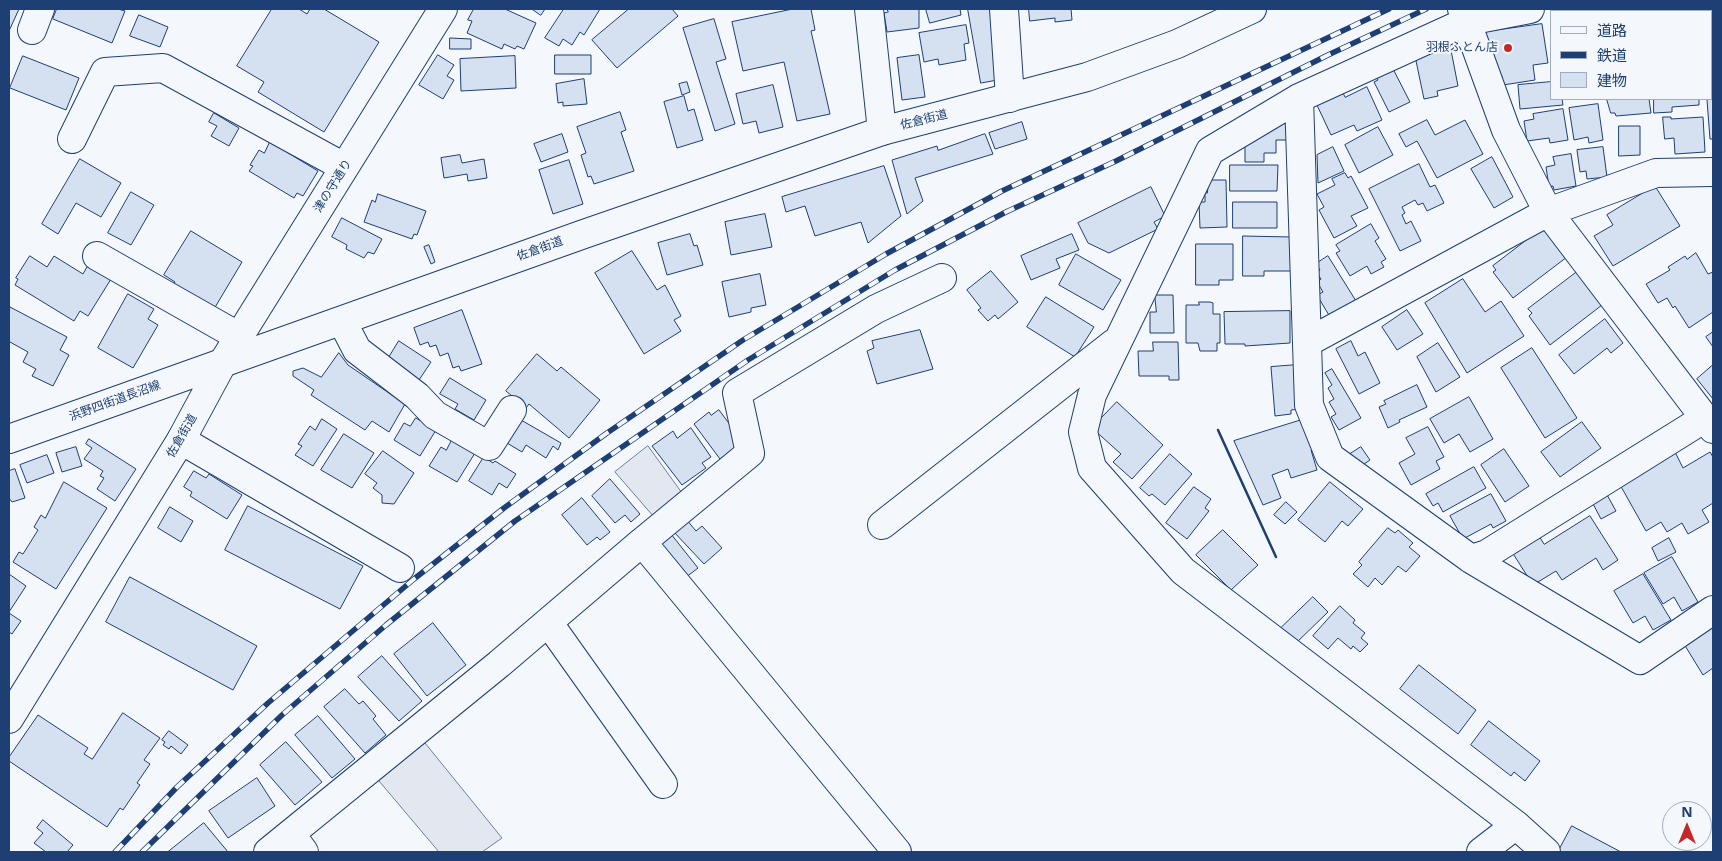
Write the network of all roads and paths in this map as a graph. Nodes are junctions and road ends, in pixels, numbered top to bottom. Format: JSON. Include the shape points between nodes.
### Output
{"nodes":[{"id":1,"x":443,"y":9,"type":"edge"},
{"id":2,"x":869,"y":9,"type":"edge"},
{"id":3,"x":1004,"y":9,"type":"edge"},
{"id":4,"x":1252,"y":9,"type":"edge"},
{"id":5,"x":1530,"y":9,"type":"edge"},
{"id":6,"x":1465,"y":15,"type":"edge"},
{"id":7,"x":1010,"y":98,"type":"junction"},
{"id":8,"x":1299,"y":98,"type":"junction"},
{"id":9,"x":882,"y":131,"type":"junction"},
{"id":10,"x":72,"y":139,"type":"dead end"},
{"id":11,"x":344,"y":167,"type":"junction"},
{"id":12,"x":1713,"y":172,"type":"edge"},
{"id":13,"x":1548,"y":212,"type":"junction"},
{"id":14,"x":97,"y":256,"type":"dead end"},
{"id":15,"x":942,"y":278,"type":"dead end"},
{"id":16,"x":342,"y":321,"type":"junction"},
{"id":17,"x":241,"y":333,"type":"junction"},
{"id":18,"x":1119,"y":339,"type":"junction"},
{"id":19,"x":1308,"y":342,"type":"junction"},
{"id":20,"x":222,"y":364,"type":"junction"},
{"id":21,"x":512,"y":410,"type":"dead end"},
{"id":22,"x":1709,"y":423,"type":"edge"},
{"id":23,"x":9,"y":439,"type":"edge"},
{"id":24,"x":181,"y":440,"type":"junction"},
{"id":25,"x":882,"y":525,"type":"dead end"},
{"id":26,"x":642,"y":542,"type":"junction"},
{"id":27,"x":1472,"y":559,"type":"junction"},
{"id":28,"x":400,"y":568,"type":"dead end"},
{"id":29,"x":1713,"y":610,"type":"edge"},
{"id":30,"x":548,"y":622,"type":"junction"},
{"id":31,"x":9,"y":719,"type":"edge"},
{"id":32,"x":663,"y":784,"type":"dead end"},
{"id":33,"x":1516,"y":825,"type":"junction"},
{"id":34,"x":298,"y":843,"type":"edge"},
{"id":35,"x":268,"y":852,"type":"edge"},
{"id":36,"x":897,"y":852,"type":"edge"},
{"id":37,"x":1481,"y":852,"type":"edge"},
{"id":38,"x":1546,"y":852,"type":"edge"}],
"edges":[{"from":1,"to":11,"type":"street","name":"津の守通り"},
{"from":2,"to":9,"type":"street"},
{"from":3,"to":7,"type":"street"},
{"from":4,"to":7,"type":"street","name":"佐倉街道","via":[[1177,44],[1087,77]]},
{"from":5,"to":6,"type":"street"},
{"from":6,"to":8,"type":"street"},
{"from":6,"to":13,"type":"street","via":[[1506,130]]},
{"from":7,"to":9,"type":"street","name":"佐倉街道"},
{"from":8,"to":18,"type":"street","via":[[1210,151]]},
{"from":8,"to":19,"type":"street"},
{"from":9,"to":16,"type":"street","name":"佐倉街道"},
{"from":10,"to":11,"type":"street","via":[[105,72],[163,68]]},
{"from":11,"to":17,"type":"street","name":"津の守通り"},
{"from":12,"to":13,"type":"street","via":[[1656,173]]},
{"from":13,"to":19,"type":"street"},
{"from":13,"to":22,"type":"street"},
{"from":14,"to":17,"type":"street","via":[[229,331]]},
{"from":15,"to":26,"type":"street","via":[[876,309],[737,393],[750,453]]},
{"from":16,"to":20,"type":"street","name":"佐倉街道"},
{"from":16,"to":21,"type":"street","via":[[357,350],[417,396],[435,415],[489,446]]},
{"from":17,"to":20,"type":"street","name":"津の守通り"},
{"from":18,"to":25,"type":"street"},
{"from":18,"to":33,"type":"street","via":[[1092,395],[1083,432],[1092,468],[1183,570]]},
{"from":19,"to":27,"type":"street","via":[[1309,405],[1330,457]]},
{"from":20,"to":23,"type":"street","name":"浜野四街道長沼線"},
{"from":20,"to":24,"type":"street","name":"佐倉街道"},
{"from":22,"to":27,"type":"street","via":[[1487,554]]},
{"from":24,"to":28,"type":"street"},
{"from":24,"to":31,"type":"street","name":"佐倉街道"},
{"from":26,"to":30,"type":"street"},
{"from":26,"to":36,"type":"street"},
{"from":27,"to":29,"type":"street","via":[[1640,660]]},
{"from":30,"to":32,"type":"street"},
{"from":30,"to":34,"type":"street"},
{"from":33,"to":37,"type":"street"},
{"from":33,"to":38,"type":"street"},
{"from":34,"to":35,"type":"street"}]}
